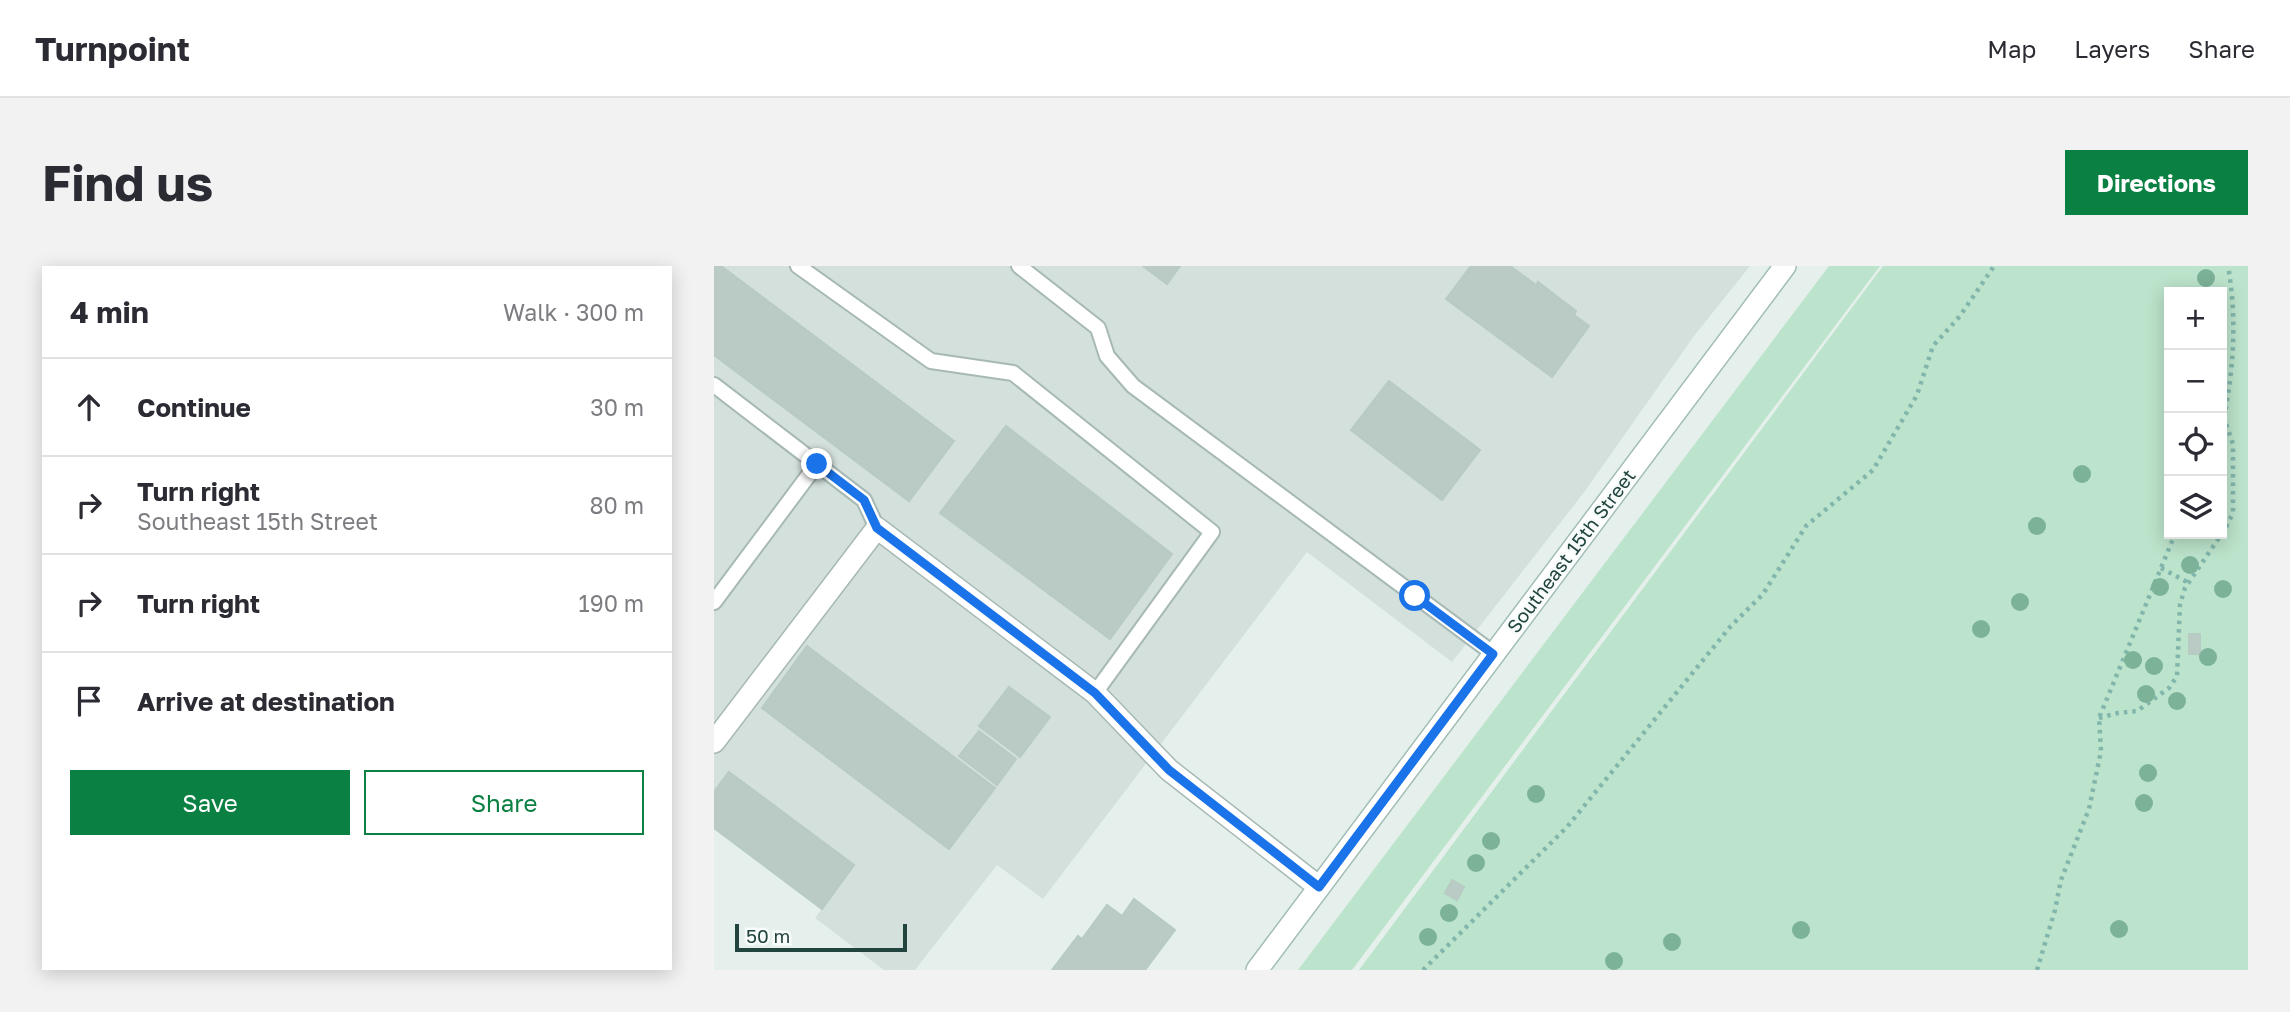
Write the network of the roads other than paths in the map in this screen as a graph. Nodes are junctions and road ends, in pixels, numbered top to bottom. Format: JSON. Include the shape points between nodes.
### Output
{"nodes":[{"id":1,"x":798,"y":266,"type":"edge"},
{"id":2,"x":1019,"y":266,"type":"edge"},
{"id":3,"x":1785,"y":266,"type":"edge"},
{"id":4,"x":714,"y":386,"type":"edge"},
{"id":5,"x":817,"y":464,"type":"junction"},
{"id":6,"x":877,"y":528,"type":"junction"},
{"id":7,"x":714,"y":602,"type":"edge"},
{"id":8,"x":1493,"y":654,"type":"junction"},
{"id":9,"x":1095,"y":693,"type":"junction"},
{"id":10,"x":714,"y":742,"type":"edge"},
{"id":11,"x":1319,"y":887,"type":"junction"},
{"id":12,"x":1257,"y":970,"type":"edge"}],
"edges":[{"from":1,"to":9,"type":"lane","via":[[930,361],[1013,373],[1212,532]]},
{"from":2,"to":8,"type":"lane","via":[[1098,328],[1107,356],[1133,386]]},
{"from":3,"to":8,"type":"main road","name":"Southeast 15th Street"},
{"from":4,"to":5,"type":"lane"},
{"from":5,"to":6,"type":"lane","via":[[864,500]]},
{"from":5,"to":7,"type":"lane"},
{"from":6,"to":9,"type":"main road"},
{"from":6,"to":10,"type":"main road"},
{"from":8,"to":11,"type":"main road","name":"Southeast 15th Street"},
{"from":9,"to":11,"type":"main road","via":[[1169,770]]},
{"from":11,"to":12,"type":"main road","name":"Southeast 15th Street"}]}
